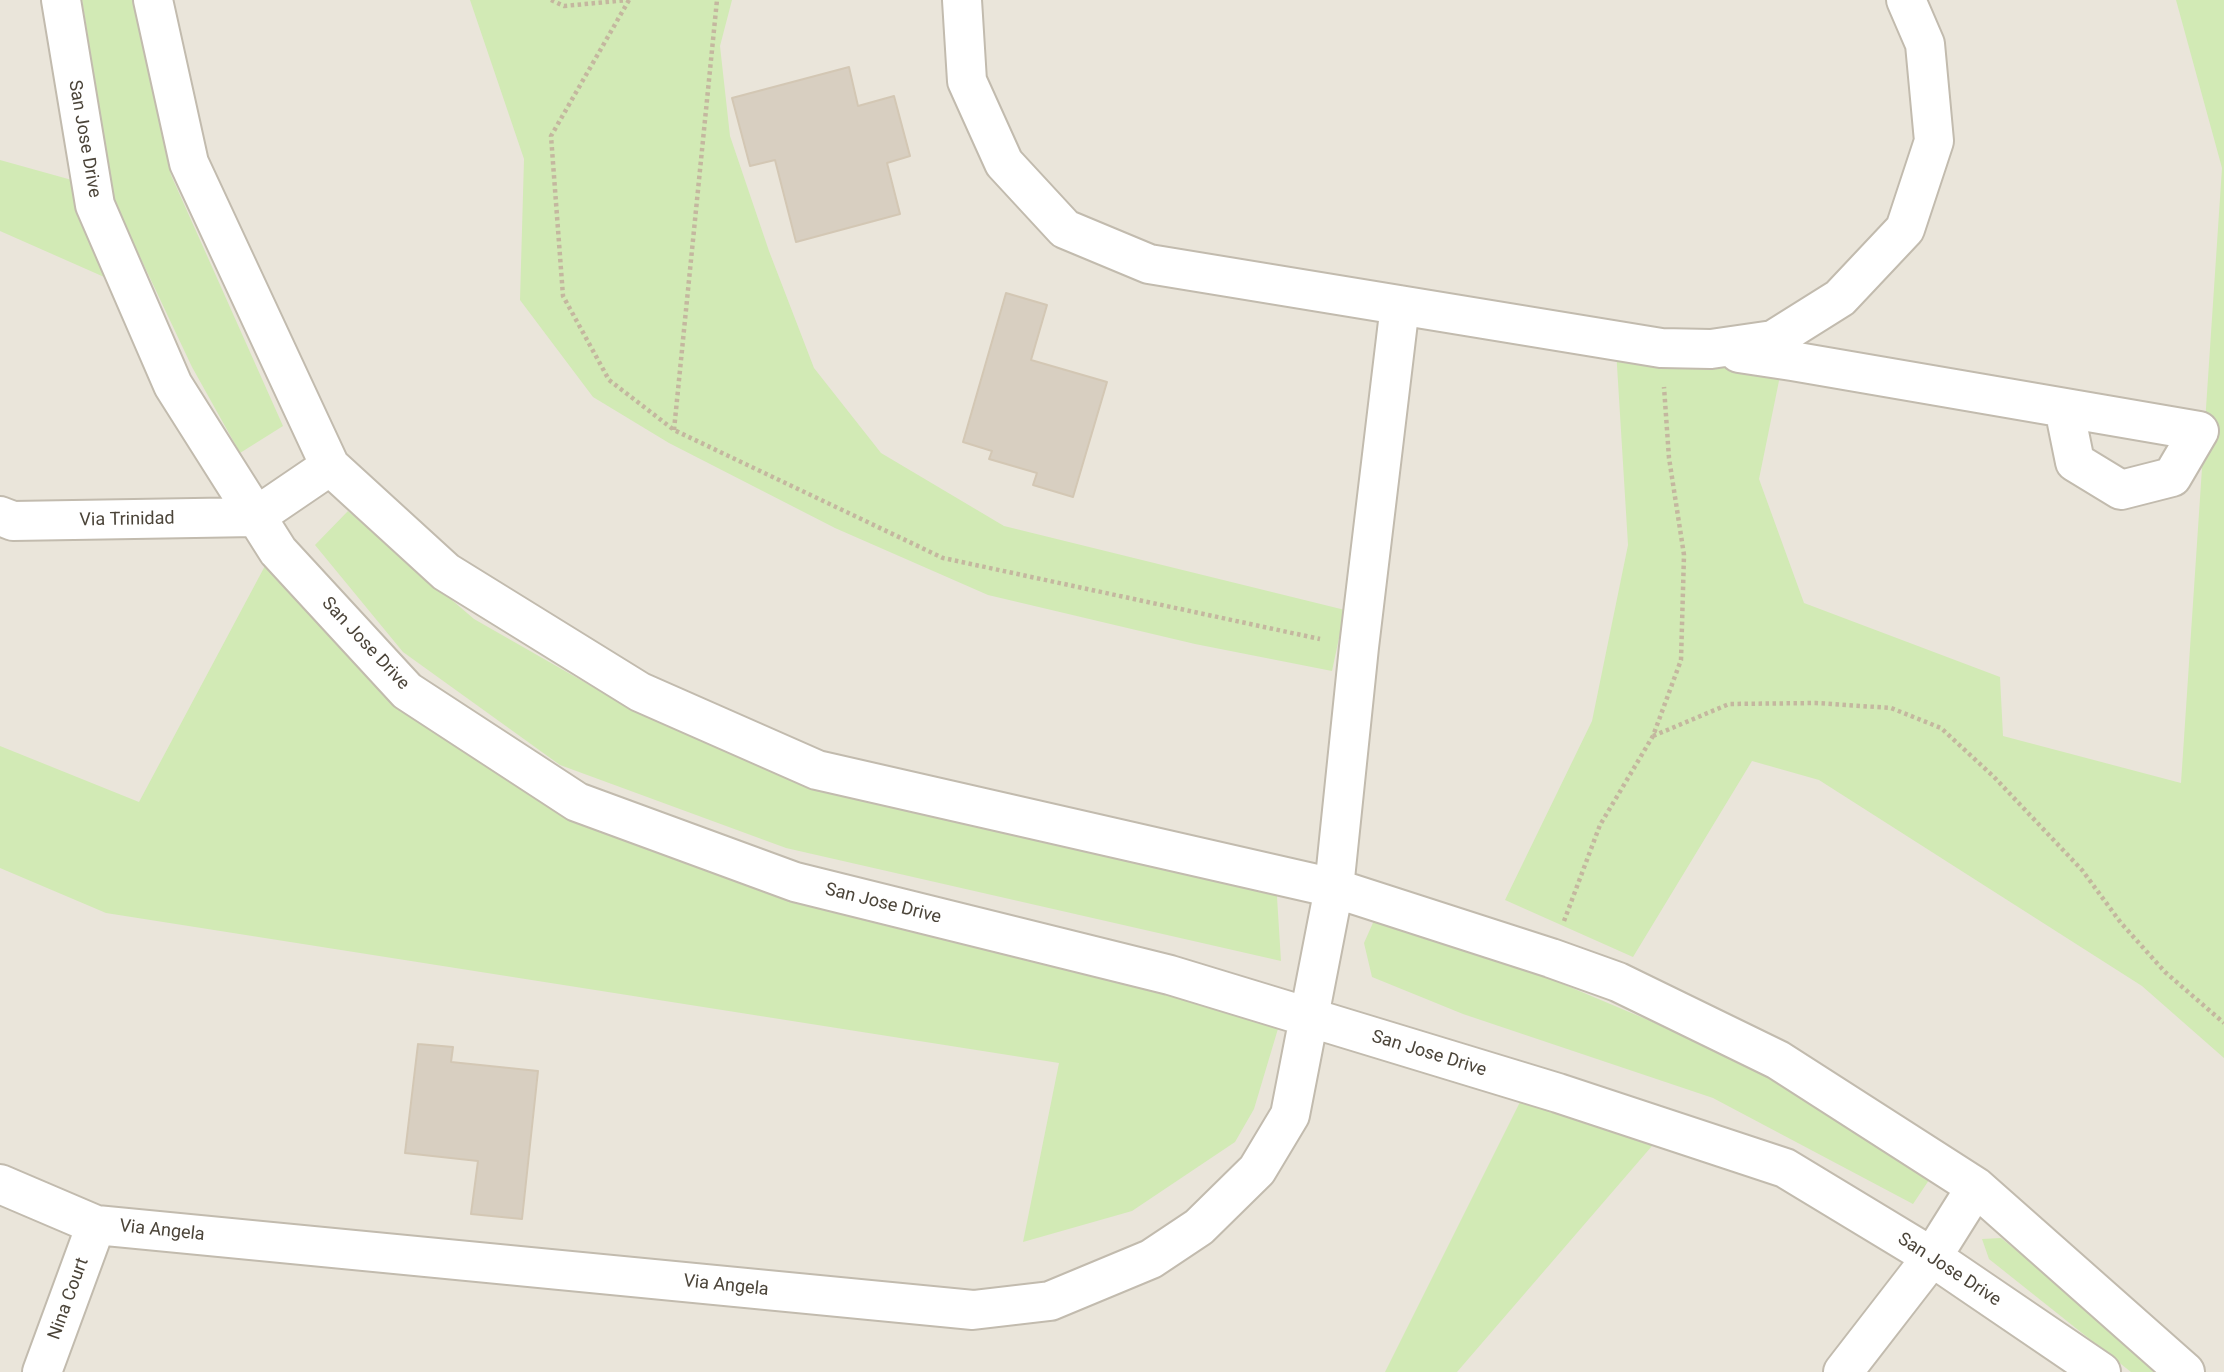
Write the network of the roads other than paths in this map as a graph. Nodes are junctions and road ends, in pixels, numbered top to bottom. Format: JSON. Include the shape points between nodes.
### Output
{"nodes":[{"id":1,"x":61,"y":0,"type":"edge"},
{"id":2,"x":153,"y":0,"type":"edge"},
{"id":3,"x":962,"y":0,"type":"edge"},
{"id":4,"x":1906,"y":0,"type":"edge"},
{"id":5,"x":1400,"y":305,"type":"junction"},
{"id":6,"x":1711,"y":349,"type":"junction"},
{"id":7,"x":2064,"y":408,"type":"dead end"},
{"id":8,"x":330,"y":466,"type":"junction"},
{"id":9,"x":0,"y":516,"type":"edge"},
{"id":10,"x":255,"y":517,"type":"junction"},
{"id":11,"x":1334,"y":888,"type":"junction"},
{"id":12,"x":1309,"y":1017,"type":"junction"},
{"id":13,"x":0,"y":1184,"type":"edge"},
{"id":14,"x":1976,"y":1187,"type":"junction"},
{"id":15,"x":96,"y":1225,"type":"junction"},
{"id":16,"x":1932,"y":1257,"type":"junction"},
{"id":17,"x":42,"y":1372,"type":"edge"},
{"id":18,"x":1843,"y":1372,"type":"edge"},
{"id":19,"x":2101,"y":1372,"type":"edge"},
{"id":20,"x":2185,"y":1372,"type":"edge"}],
"edges":[{"from":1,"to":10,"type":"street","name":"San Jose Drive","via":[[95,205],[173,385]]},
{"from":2,"to":8,"type":"street","via":[[189,163]]},
{"from":3,"to":5,"type":"street","via":[[967,81],[1004,163],[1065,229],[1149,264]]},
{"from":4,"to":6,"type":"street","via":[[1925,44],[1934,141],[1905,229],[1840,298],[1773,340]]},
{"from":5,"to":6,"type":"street","via":[[1661,348]]},
{"from":5,"to":11,"type":"street","name":"Via Angela"},
{"from":6,"to":7,"type":"street"},
{"from":8,"to":10,"type":"street"},
{"from":8,"to":11,"type":"street","via":[[446,572],[639,692],[817,770]]},
{"from":9,"to":10,"type":"street","name":"Via Trinidad","via":[[13,522]]},
{"from":10,"to":12,"type":"street","name":"San Jose Drive","via":[[278,551],[407,691],[578,802],[795,882],[1170,975]]},
{"from":11,"to":12,"type":"street","name":"Via Angela"},
{"from":11,"to":14,"type":"street","via":[[1618,982],[1777,1060]]},
{"from":12,"to":15,"type":"street","name":"Via Angela","via":[[1290,1115],[1257,1170],[1199,1227],[1151,1259],[1050,1301],[973,1310]]},
{"from":12,"to":16,"type":"street","name":"San Jose Drive","via":[[1785,1168]]},
{"from":13,"to":15,"type":"street","name":"Via Angela"},
{"from":14,"to":16,"type":"street"},
{"from":14,"to":20,"type":"street"},
{"from":15,"to":17,"type":"street","name":"Nina Court"},
{"from":16,"to":18,"type":"street"},
{"from":16,"to":19,"type":"street","name":"San Jose Drive"}]}
